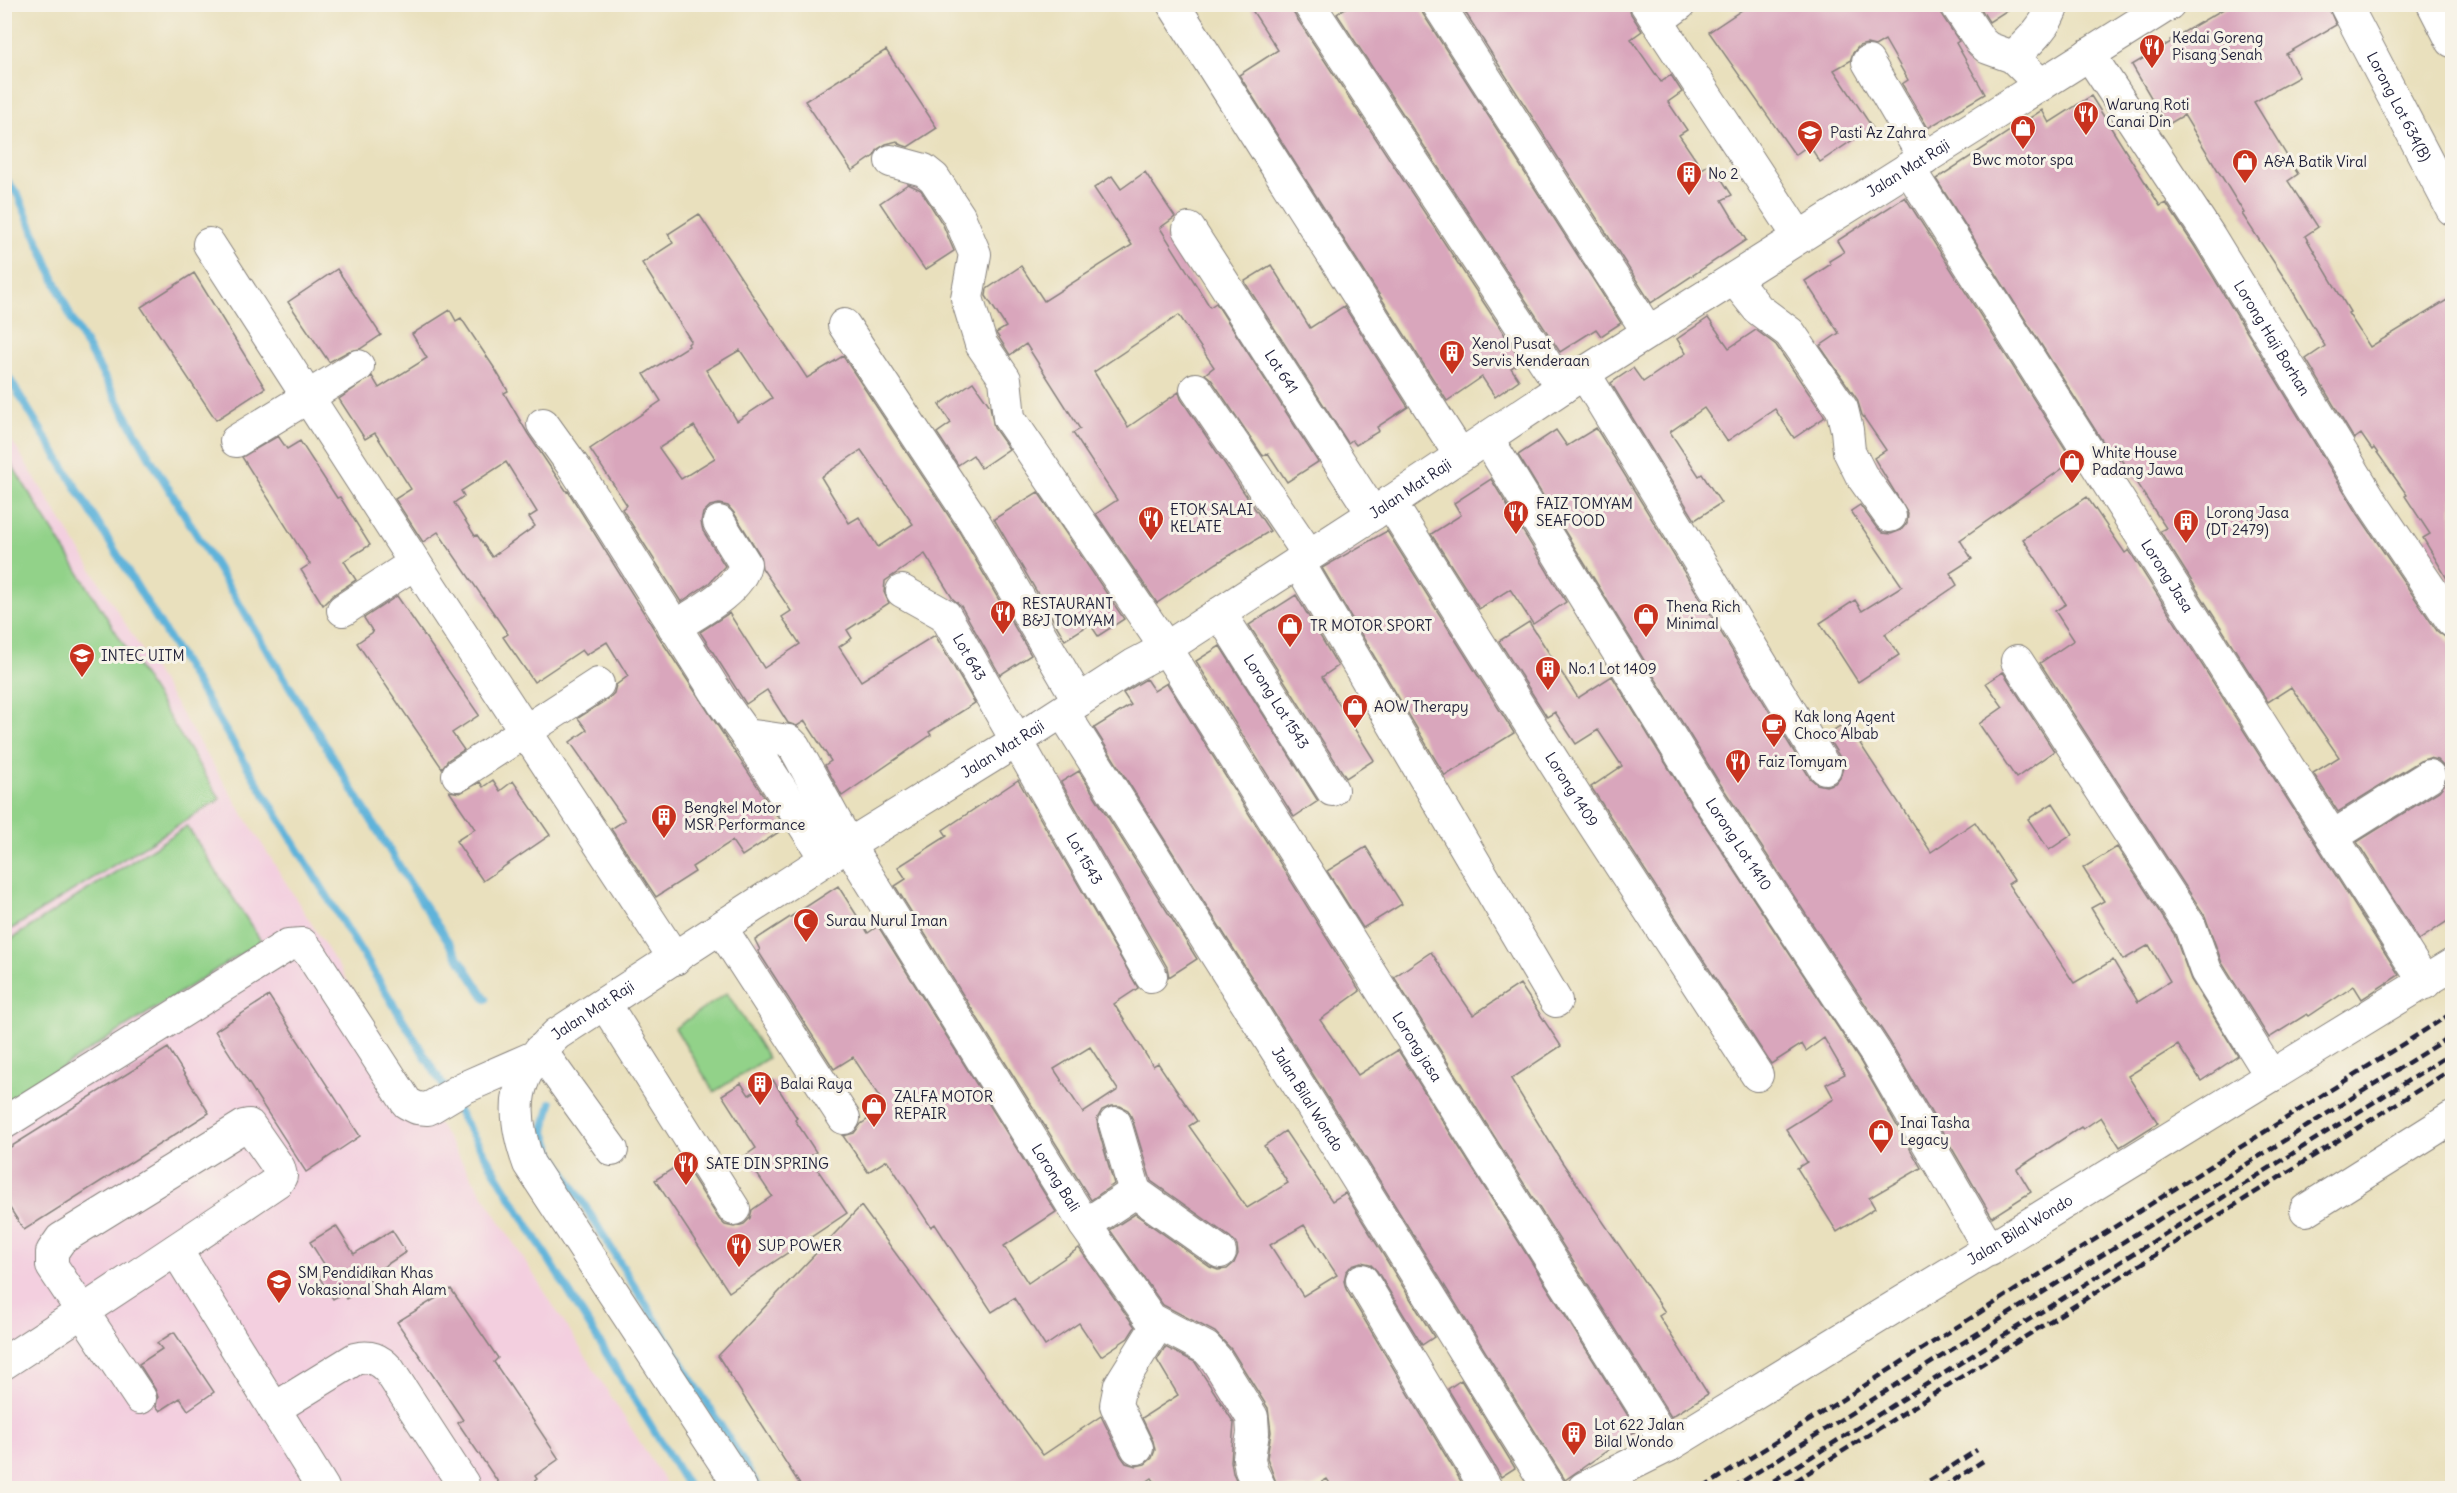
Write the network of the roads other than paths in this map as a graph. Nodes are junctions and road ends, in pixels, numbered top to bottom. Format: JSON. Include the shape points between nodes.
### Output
{"nodes":[{"id":1,"x":1173,"y":4,"type":"edge"},
{"id":2,"x":1309,"y":4,"type":"edge"},
{"id":3,"x":1438,"y":4,"type":"edge"},
{"id":4,"x":1956,"y":4,"type":"edge"},
{"id":5,"x":2053,"y":4,"type":"edge"},
{"id":6,"x":2169,"y":4,"type":"edge"},
{"id":7,"x":2345,"y":4,"type":"edge"},
{"id":8,"x":2433,"y":4,"type":"edge"},
{"id":9,"x":1661,"y":10,"type":"edge"},
{"id":10,"x":2452,"y":41,"type":"edge"},
{"id":11,"x":2090,"y":54,"type":"junction"},
{"id":12,"x":2013,"y":57,"type":"junction"},
{"id":13,"x":1868,"y":62,"type":"dead end"},
{"id":14,"x":2041,"y":85,"type":"junction"},
{"id":15,"x":891,"y":160,"type":"dead end"},
{"id":16,"x":1917,"y":164,"type":"junction"},
{"id":17,"x":2452,"y":209,"type":"edge"},
{"id":18,"x":1189,"y":229,"type":"dead end"},
{"id":19,"x":1799,"y":237,"type":"junction"},
{"id":20,"x":209,"y":244,"type":"dead end"},
{"id":21,"x":1734,"y":279,"type":"junction"},
{"id":22,"x":844,"y":325,"type":"dead end"},
{"id":23,"x":1648,"y":332,"type":"junction"},
{"id":24,"x":358,"y":366,"type":"dead end"},
{"id":25,"x":1573,"y":381,"type":"junction"},
{"id":26,"x":1196,"y":389,"type":"dead end"},
{"id":27,"x":307,"y":397,"type":"junction"},
{"id":28,"x":543,"y":424,"type":"dead end"},
{"id":29,"x":1487,"y":438,"type":"junction"},
{"id":30,"x":236,"y":441,"type":"dead end"},
{"id":31,"x":1460,"y":455,"type":"junction"},
{"id":32,"x":1382,"y":508,"type":"junction"},
{"id":33,"x":1890,"y":516,"type":"dead end"},
{"id":34,"x":719,"y":522,"type":"dead end"},
{"id":35,"x":1303,"y":558,"type":"junction"},
{"id":36,"x":415,"y":563,"type":"junction"},
{"id":37,"x":902,"y":591,"type":"dead end"},
{"id":38,"x":343,"y":610,"type":"dead end"},
{"id":39,"x":1220,"y":613,"type":"junction"},
{"id":40,"x":2452,"y":621,"type":"edge"},
{"id":41,"x":674,"y":627,"type":"junction"},
{"id":42,"x":1166,"y":648,"type":"junction"},
{"id":43,"x":2017,"y":660,"type":"dead end"},
{"id":44,"x":598,"y":684,"type":"dead end"},
{"id":45,"x":1071,"y":706,"type":"junction"},
{"id":46,"x":526,"y":732,"type":"junction"},
{"id":47,"x":1018,"y":740,"type":"junction"},
{"id":48,"x":1825,"y":768,"type":"dead end"},
{"id":49,"x":458,"y":776,"type":"dead end"},
{"id":50,"x":2429,"y":776,"type":"dead end"},
{"id":51,"x":1332,"y":790,"type":"dead end"},
{"id":52,"x":2332,"y":837,"type":"junction"},
{"id":53,"x":838,"y":852,"type":"junction"},
{"id":54,"x":721,"y":928,"type":"junction"},
{"id":55,"x":675,"y":959,"type":"junction"},
{"id":56,"x":2452,"y":965,"type":"edge"},
{"id":57,"x":1150,"y":976,"type":"dead end"},
{"id":58,"x":2425,"y":983,"type":"junction"},
{"id":59,"x":1556,"y":1001,"type":"dead end"},
{"id":60,"x":605,"y":1004,"type":"junction"},
{"id":61,"x":537,"y":1053,"type":"junction"},
{"id":62,"x":1757,"y":1075,"type":"dead end"},
{"id":63,"x":2271,"y":1076,"type":"junction"},
{"id":64,"x":844,"y":1118,"type":"dead end"},
{"id":65,"x":2452,"y":1118,"type":"edge"},
{"id":66,"x":1115,"y":1122,"type":"dead end"},
{"id":67,"x":4,"y":1123,"type":"edge"},
{"id":68,"x":612,"y":1150,"type":"dead end"},
{"id":69,"x":1135,"y":1192,"type":"junction"},
{"id":70,"x":734,"y":1209,"type":"dead end"},
{"id":71,"x":2306,"y":1210,"type":"dead end"},
{"id":72,"x":1085,"y":1225,"type":"junction"},
{"id":73,"x":176,"y":1250,"type":"junction"},
{"id":74,"x":1990,"y":1250,"type":"junction"},
{"id":75,"x":1220,"y":1252,"type":"dead end"},
{"id":76,"x":1362,"y":1280,"type":"dead end"},
{"id":77,"x":84,"y":1311,"type":"junction"},
{"id":78,"x":1158,"y":1324,"type":"junction"},
{"id":79,"x":4,"y":1363,"type":"edge"},
{"id":80,"x":140,"y":1398,"type":"dead end"},
{"id":81,"x":274,"y":1409,"type":"junction"},
{"id":82,"x":1668,"y":1446,"type":"junction"},
{"id":83,"x":1137,"y":1448,"type":"dead end"},
{"id":84,"x":323,"y":1488,"type":"edge"},
{"id":85,"x":464,"y":1488,"type":"edge"},
{"id":86,"x":741,"y":1488,"type":"edge"},
{"id":87,"x":1260,"y":1488,"type":"edge"},
{"id":88,"x":1486,"y":1488,"type":"edge"},
{"id":89,"x":1549,"y":1488,"type":"edge"},
{"id":90,"x":1584,"y":1488,"type":"edge"}],
"edges":[{"from":1,"to":31,"type":"street"},
{"from":2,"to":25,"type":"street"},
{"from":3,"to":23,"type":"street"},
{"from":4,"to":12,"type":"street","via":[[1988,48]]},
{"from":5,"to":12,"type":"street","via":[[2051,13],[2030,41]]},
{"from":6,"to":11,"type":"street","name":"Jalan Mat Raji"},
{"from":7,"to":17,"type":"street","name":"Lorong Lot 634(B)"},
{"from":8,"to":10,"type":"street"},
{"from":9,"to":19,"type":"street"},
{"from":11,"to":14,"type":"street","name":"Jalan Mat Raji"},
{"from":11,"to":40,"type":"street","name":"Lorong Haji Borhan","via":[[2210,237],[2373,504]]},
{"from":12,"to":14,"type":"street"},
{"from":13,"to":16,"type":"street","name":"Lorong Jasa"},
{"from":14,"to":16,"type":"street","name":"Jalan Mat Raji"},
{"from":15,"to":42,"type":"street","name":"Lorong jasa","via":[[924,170],[934,178],[959,216],[975,254],[966,298],[981,344],[1005,379],[1009,418]]},
{"from":16,"to":19,"type":"street","name":"Jalan Mat Raji"},
{"from":16,"to":52,"type":"street","name":"Lorong Jasa"},
{"from":18,"to":32,"type":"street","name":"Lot 641"},
{"from":19,"to":21,"type":"street","name":"Jalan Mat Raji"},
{"from":20,"to":27,"type":"street"},
{"from":21,"to":23,"type":"street","name":"Jalan Mat Raji"},
{"from":21,"to":33,"type":"street","via":[[1758,309],[1790,333],[1842,409],[1849,451]]},
{"from":22,"to":45,"type":"street","via":[[975,524]]},
{"from":23,"to":25,"type":"street","name":"Jalan Mat Raji"},
{"from":24,"to":27,"type":"street"},
{"from":25,"to":29,"type":"street","name":"Jalan Mat Raji"},
{"from":25,"to":48,"type":"street"},
{"from":26,"to":35,"type":"street"},
{"from":27,"to":30,"type":"street"},
{"from":27,"to":36,"type":"street"},
{"from":28,"to":41,"type":"street"},
{"from":29,"to":31,"type":"street","name":"Jalan Mat Raji"},
{"from":29,"to":74,"type":"street","name":"Lorong Lot 1410","via":[[1702,789],[1875,1052]]},
{"from":31,"to":32,"type":"street","name":"Jalan Mat Raji"},
{"from":32,"to":35,"type":"street","name":"Jalan Mat Raji"},
{"from":32,"to":62,"type":"street","name":"Lorong 1409"},
{"from":34,"to":41,"type":"street","via":[[745,564],[744,573],[719,598]]},
{"from":35,"to":39,"type":"street","name":"Jalan Mat Raji"},
{"from":35,"to":59,"type":"street"},
{"from":36,"to":38,"type":"street"},
{"from":36,"to":46,"type":"street"},
{"from":37,"to":47,"type":"street","name":"Lot 643","via":[[945,615]]},
{"from":39,"to":42,"type":"street","name":"Jalan Mat Raji"},
{"from":39,"to":51,"type":"street","name":"Lorong Lot 1543"},
{"from":41,"to":53,"type":"street","name":"Lorong Bali","via":[[746,735],[789,741],[794,746]]},
{"from":42,"to":45,"type":"street","name":"Jalan Mat Raji"},
{"from":42,"to":82,"type":"street","name":"Lorong jasa"},
{"from":43,"to":63,"type":"street","via":[[2190,926],[2206,971]]},
{"from":44,"to":46,"type":"street"},
{"from":45,"to":47,"type":"street","name":"Jalan Mat Raji"},
{"from":45,"to":89,"type":"street","name":"Jalan Bilal Wondo"},
{"from":46,"to":49,"type":"street"},
{"from":46,"to":55,"type":"street"},
{"from":47,"to":53,"type":"street","name":"Jalan Mat Raji"},
{"from":47,"to":57,"type":"street","name":"Lot 1543"},
{"from":50,"to":52,"type":"street"},
{"from":52,"to":58,"type":"street","name":"Lorong Jasa"},
{"from":53,"to":54,"type":"street","name":"Jalan Mat Raji"},
{"from":53,"to":72,"type":"street","name":"Lorong Bali"},
{"from":54,"to":55,"type":"street","name":"Jalan Mat Raji"},
{"from":54,"to":64,"type":"street"},
{"from":55,"to":60,"type":"street","name":"Jalan Mat Raji"},
{"from":56,"to":58,"type":"street","name":"Jalan Bilal Wondo"},
{"from":58,"to":63,"type":"street","name":"Jalan Bilal Wondo"},
{"from":60,"to":61,"type":"street","name":"Jalan Mat Raji","via":[[557,1034]]},
{"from":60,"to":70,"type":"street"},
{"from":61,"to":67,"type":"street","via":[[428,1109],[417,1108],[407,1103],[310,953],[302,944],[288,945]]},
{"from":61,"to":68,"type":"street"},
{"from":61,"to":86,"type":"street","name":"Jalan Mat Raji","via":[[522,1081],[517,1110],[520,1139],[529,1164]]},
{"from":63,"to":74,"type":"street","name":"Jalan Bilal Wondo"},
{"from":65,"to":71,"type":"street"},
{"from":66,"to":69,"type":"street"},
{"from":69,"to":72,"type":"street"},
{"from":69,"to":75,"type":"street"},
{"from":72,"to":78,"type":"street","name":"Lorong Bali"},
{"from":73,"to":77,"type":"street"},
{"from":73,"to":77,"type":"street","via":[[281,1176],[249,1125],[61,1239],[52,1252],[52,1266]]},
{"from":73,"to":81,"type":"street"},
{"from":74,"to":82,"type":"street","name":"Jalan Bilal Wondo"},
{"from":76,"to":88,"type":"street"},
{"from":77,"to":79,"type":"street"},
{"from":77,"to":80,"type":"street"},
{"from":78,"to":83,"type":"street","via":[[1120,1385],[1116,1405]]},
{"from":78,"to":87,"type":"street","name":"Lorong Bali","via":[[1206,1348],[1216,1359],[1252,1417],[1249,1458]]},
{"from":81,"to":84,"type":"street"},
{"from":81,"to":85,"type":"street","via":[[355,1359],[379,1359]]},
{"from":82,"to":90,"type":"street","name":"Jalan Bilal Wondo"}]}
